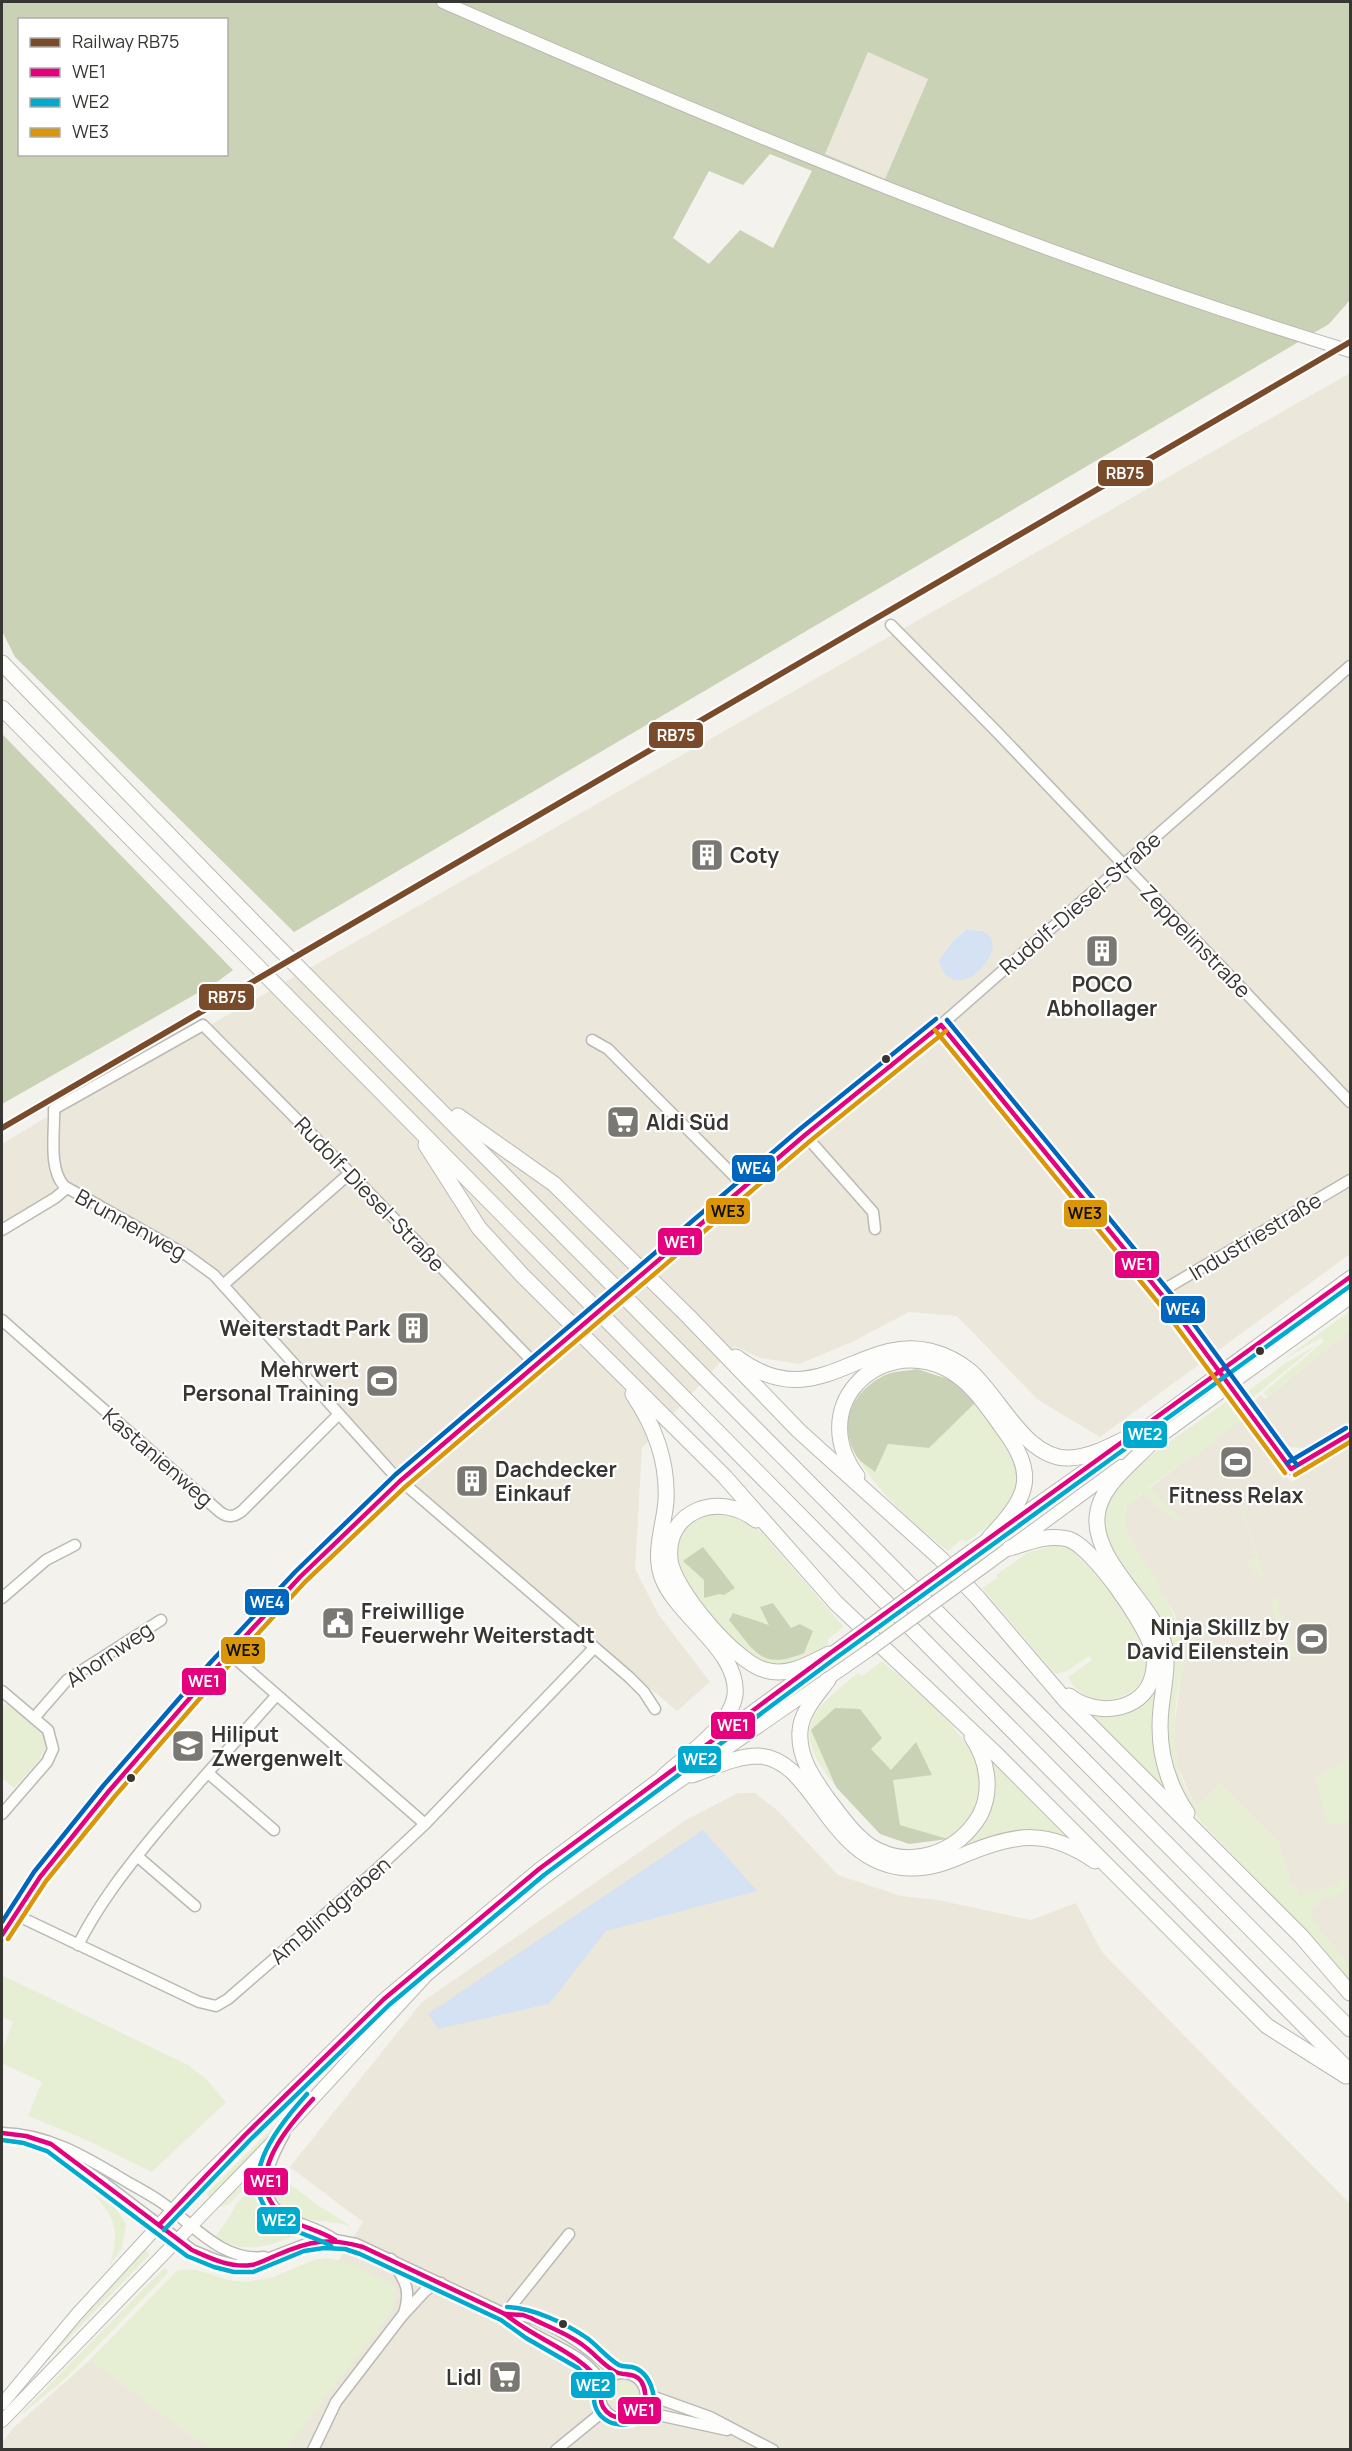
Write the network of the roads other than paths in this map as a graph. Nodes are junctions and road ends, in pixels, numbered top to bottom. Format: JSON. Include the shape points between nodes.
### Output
{"nodes":[{"id":1,"x":443,"y":2,"type":"edge"},
{"id":2,"x":1350,"y":351,"type":"edge"},
{"id":3,"x":891,"y":625,"type":"dead end"},
{"id":4,"x":2,"y":663,"type":"edge"},
{"id":5,"x":1350,"y":666,"type":"edge"},
{"id":6,"x":2,"y":708,"type":"edge"},
{"id":7,"x":1124,"y":864,"type":"junction"},
{"id":8,"x":203,"y":1025,"type":"joint"},
{"id":9,"x":941,"y":1025,"type":"junction"},
{"id":10,"x":592,"y":1040,"type":"dead end"},
{"id":11,"x":420,"y":1089,"type":"junction"},
{"id":12,"x":1350,"y":1102,"type":"edge"},
{"id":13,"x":412,"y":1122,"type":"junction"},
{"id":14,"x":805,"y":1135,"type":"junction"},
{"id":15,"x":350,"y":1173,"type":"junction"},
{"id":16,"x":1350,"y":1180,"type":"edge"},
{"id":17,"x":744,"y":1186,"type":"junction"},
{"id":18,"x":67,"y":1188,"type":"junction"},
{"id":19,"x":875,"y":1229,"type":"dead end"},
{"id":20,"x":2,"y":1230,"type":"edge"},
{"id":21,"x":654,"y":1265,"type":"tunnel mouth"},
{"id":22,"x":1350,"y":1277,"type":"edge"},
{"id":23,"x":224,"y":1285,"type":"junction"},
{"id":24,"x":1160,"y":1292,"type":"junction"},
{"id":25,"x":1350,"y":1298,"type":"edge"},
{"id":26,"x":688,"y":1316,"type":"junction"},
{"id":27,"x":2,"y":1320,"type":"edge"},
{"id":28,"x":567,"y":1338,"type":"tunnel mouth"},
{"id":29,"x":599,"y":1352,"type":"junction"},
{"id":30,"x":535,"y":1364,"type":"junction"},
{"id":31,"x":338,"y":1415,"type":"junction"},
{"id":32,"x":1137,"y":1433,"type":"junction"},
{"id":33,"x":1350,"y":1434,"type":"edge"},
{"id":34,"x":1149,"y":1445,"type":"junction"},
{"id":35,"x":400,"y":1481,"type":"junction"},
{"id":36,"x":880,"y":1504,"type":"junction"},
{"id":37,"x":990,"y":1537,"type":"junction"},
{"id":38,"x":75,"y":1545,"type":"dead end"},
{"id":39,"x":1010,"y":1548,"type":"junction"},
{"id":40,"x":792,"y":1554,"type":"junction"},
{"id":41,"x":2,"y":1598,"type":"edge"},
{"id":42,"x":161,"y":1620,"type":"dead end"},
{"id":43,"x":594,"y":1648,"type":"junction"},
{"id":44,"x":230,"y":1653,"type":"junction"},
{"id":45,"x":829,"y":1654,"type":"junction"},
{"id":46,"x":1032,"y":1660,"type":"junction"},
{"id":47,"x":828,"y":1680,"type":"junction"},
{"id":48,"x":2,"y":1690,"type":"edge"},
{"id":49,"x":276,"y":1696,"type":"junction"},
{"id":50,"x":655,"y":1709,"type":"dead end"},
{"id":51,"x":34,"y":1718,"type":"junction"},
{"id":52,"x":962,"y":1722,"type":"junction"},
{"id":53,"x":208,"y":1773,"type":"junction"},
{"id":54,"x":692,"y":1775,"type":"junction"},
{"id":55,"x":664,"y":1776,"type":"junction"},
{"id":56,"x":2,"y":1814,"type":"edge"},
{"id":57,"x":425,"y":1824,"type":"junction"},
{"id":58,"x":274,"y":1830,"type":"dead end"},
{"id":59,"x":1215,"y":1848,"type":"junction"},
{"id":60,"x":137,"y":1856,"type":"junction"},
{"id":61,"x":1127,"y":1885,"type":"junction"},
{"id":62,"x":195,"y":1906,"type":"dead end"},
{"id":63,"x":14,"y":1914,"type":"junction"},
{"id":64,"x":2,"y":1935,"type":"edge"},
{"id":65,"x":78,"y":1945,"type":"junction"},
{"id":66,"x":1350,"y":1993,"type":"edge"},
{"id":67,"x":1350,"y":2029,"type":"edge"},
{"id":68,"x":1350,"y":2072,"type":"edge"},
{"id":69,"x":1350,"y":2079,"type":"edge"},
{"id":70,"x":288,"y":2126,"type":"junction"},
{"id":71,"x":2,"y":2133,"type":"edge"},
{"id":72,"x":51,"y":2144,"type":"junction"},
{"id":73,"x":173,"y":2210,"type":"junction"},
{"id":74,"x":159,"y":2225,"type":"junction"},
{"id":75,"x":192,"y":2226,"type":"junction"},
{"id":76,"x":569,"y":2234,"type":"dead end"},
{"id":77,"x":178,"y":2240,"type":"junction"},
{"id":78,"x":336,"y":2240,"type":"junction"},
{"id":79,"x":270,"y":2256,"type":"junction"},
{"id":80,"x":390,"y":2259,"type":"junction"},
{"id":81,"x":441,"y":2283,"type":"junction"},
{"id":82,"x":527,"y":2287,"type":"junction"},
{"id":83,"x":505,"y":2314,"type":"junction"},
{"id":84,"x":402,"y":2316,"type":"junction"},
{"id":85,"x":531,"y":2318,"type":"junction"},
{"id":86,"x":616,"y":2373,"type":"junction"},
{"id":87,"x":603,"y":2385,"type":"junction"},
{"id":88,"x":646,"y":2394,"type":"junction"},
{"id":89,"x":2,"y":2404,"type":"edge"},
{"id":90,"x":604,"y":2410,"type":"junction"},
{"id":91,"x":640,"y":2411,"type":"junction"},
{"id":92,"x":2,"y":2421,"type":"edge"},
{"id":93,"x":742,"y":2434,"type":"junction"},
{"id":94,"x":313,"y":2450,"type":"edge"},
{"id":95,"x":556,"y":2450,"type":"edge"},
{"id":96,"x":773,"y":2450,"type":"edge"}],
"edges":[{"from":1,"to":2,"type":"main road","via":[[884,188]]},
{"from":3,"to":7,"type":"street","name":"Zeppelinstraße"},
{"from":4,"to":11,"type":"highway"},
{"from":5,"to":7,"type":"street","name":"Rudolf-Diesel-Straße"},
{"from":6,"to":13,"type":"highway"},
{"from":7,"to":9,"type":"street","name":"Rudolf-Diesel-Straße"},
{"from":7,"to":12,"type":"street","name":"Zeppelinstraße"},
{"from":8,"to":15,"type":"street","name":"Rudolf-Diesel-Straße"},
{"from":8,"to":18,"type":"street","name":"Brunnenweg","via":[[54,1109],[55,1166]]},
{"from":9,"to":14,"type":"street","name":"Rudolf-Diesel-Straße"},
{"from":9,"to":24,"type":"street"},
{"from":10,"to":17,"type":"street","via":[[608,1049]]},
{"from":11,"to":26,"type":"highway","via":[[554,1184]]},
{"from":11,"to":67,"type":"highway"},
{"from":13,"to":29,"type":"highway","via":[[479,1228]]},
{"from":13,"to":68,"type":"highway"},
{"from":14,"to":17,"type":"street","name":"Rudolf-Diesel-Straße"},
{"from":14,"to":19,"type":"street","via":[[873,1212]]},
{"from":15,"to":23,"type":"street"},
{"from":15,"to":30,"type":"street","name":"Rudolf-Diesel-Straße"},
{"from":16,"to":24,"type":"street","name":"Industriestraße"},
{"from":17,"to":21,"type":"street","name":"Rudolf-Diesel-Straße"},
{"from":18,"to":20,"type":"street"},
{"from":18,"to":23,"type":"street","name":"Brunnenweg","via":[[196,1261]]},
{"from":22,"to":32,"type":"main road","bridge":true},
{"from":23,"to":31,"type":"street","name":"Brunnenweg"},
{"from":24,"to":33,"type":"street","via":[[1291,1469]]},
{"from":25,"to":34,"type":"main road","bridge":true},
{"from":26,"to":32,"type":"highway","via":[[747,1365],[787,1379],[828,1375],[893,1351],[941,1354],[960,1363],[981,1381],[1036,1447],[1060,1457],[1089,1454]]},
{"from":26,"to":36,"type":"highway","via":[[792,1424]]},
{"from":27,"to":31,"type":"street","name":"Kastanienweg","via":[[228,1516],[242,1510]]},
{"from":28,"to":30,"type":"street"},
{"from":29,"to":40,"type":"highway","via":[[725,1477]]},
{"from":29,"to":55,"type":"highway","via":[[634,1395],[658,1442],[666,1477],[658,1552],[663,1578],[676,1601],[724,1659],[734,1683],[734,1700],[724,1720]]},
{"from":30,"to":35,"type":"street"},
{"from":31,"to":35,"type":"street","name":"Brunnenweg"},
{"from":32,"to":37,"type":"main road"},
{"from":34,"to":39,"type":"main road"},
{"from":34,"to":59,"type":"highway","via":[[1102,1498],[1097,1514],[1098,1534],[1163,1641],[1166,1661],[1160,1724],[1165,1765],[1179,1800]]},
{"from":35,"to":43,"type":"street","name":"Brunnenweg"},
{"from":35,"to":44,"type":"street","via":[[300,1577]]},
{"from":36,"to":37,"type":"highway","via":[[844,1455],[839,1435],[841,1408],[850,1390],[870,1373],[908,1361],[931,1363],[970,1386],[1020,1454],[1025,1482],[1022,1498]]},
{"from":36,"to":46,"type":"highway","via":[[942,1558]]},
{"from":37,"to":45,"type":"main road","bridge":true},
{"from":38,"to":41,"type":"street","via":[[41,1563]]},
{"from":39,"to":46,"type":"highway","via":[[1051,1537],[1069,1540],[1087,1551],[1145,1630],[1154,1669],[1147,1687],[1134,1701],[1116,1709],[1100,1709],[1071,1698]]},
{"from":39,"to":47,"type":"main road","bridge":true},
{"from":40,"to":45,"type":"highway","via":[[749,1514],[715,1505],[699,1509],[682,1521],[669,1551],[673,1575],[680,1588],[747,1662],[764,1670],[789,1672]]},
{"from":40,"to":52,"type":"highway","via":[[836,1603]]},
{"from":42,"to":51,"type":"street","name":"Ahornweg","via":[[67,1680]]},
{"from":43,"to":50,"type":"street","name":"Brunnenweg","via":[[638,1685]]},
{"from":43,"to":57,"type":"street","name":"Am Blindgraben"},
{"from":44,"to":49,"type":"street"},
{"from":44,"to":63,"type":"street","via":[[91,1813]]},
{"from":45,"to":55,"type":"main road"},
{"from":46,"to":59,"type":"highway","via":[[1066,1701]]},
{"from":47,"to":52,"type":"highway","via":[[809,1706],[800,1729],[804,1759],[815,1781],[855,1832],[890,1855],[910,1858],[945,1850],[972,1829],[984,1808],[986,1769],[976,1742]]},
{"from":47,"to":54,"type":"main road"},
{"from":48,"to":51,"type":"street"},
{"from":49,"to":53,"type":"street"},
{"from":49,"to":57,"type":"street"},
{"from":51,"to":56,"type":"street","via":[[50,1733],[53,1753]]},
{"from":52,"to":61,"type":"highway"},
{"from":53,"to":58,"type":"street"},
{"from":53,"to":60,"type":"street"},
{"from":54,"to":61,"type":"highway","via":[[741,1758],[756,1756],[776,1761],[796,1775],[847,1840],[885,1864],[930,1868],[1016,1837],[1042,1838],[1084,1853]]},
{"from":54,"to":70,"type":"main road","via":[[567,1861],[427,1975]]},
{"from":55,"to":73,"type":"main road","via":[[531,1876],[408,1977]]},
{"from":57,"to":65,"type":"street","name":"Am Blindgraben","via":[[216,2006],[204,2005]]},
{"from":59,"to":66,"type":"highway"},
{"from":60,"to":62,"type":"street"},
{"from":60,"to":65,"type":"street"},
{"from":61,"to":69,"type":"highway","via":[[1267,2026]]},
{"from":63,"to":64,"type":"street"},
{"from":63,"to":65,"type":"street","name":"Am Blindgraben"},
{"from":70,"to":75,"type":"main road"},
{"from":70,"to":78,"type":"street","via":[[266,2171],[270,2200],[286,2217]]},
{"from":71,"to":72,"type":"street"},
{"from":72,"to":73,"type":"street","via":[[93,2160]]},
{"from":72,"to":74,"type":"street"},
{"from":73,"to":74,"type":"main road"},
{"from":73,"to":75,"type":"street"},
{"from":74,"to":77,"type":"street"},
{"from":74,"to":89,"type":"main road"},
{"from":75,"to":77,"type":"main road"},
{"from":75,"to":79,"type":"street","via":[[233,2253]]},
{"from":76,"to":82,"type":"street"},
{"from":77,"to":79,"type":"street","via":[[206,2257],[236,2265],[252,2265]]},
{"from":77,"to":92,"type":"main road"},
{"from":78,"to":79,"type":"street","via":[[314,2241]]},
{"from":78,"to":80,"type":"street"},
{"from":80,"to":81,"type":"street"},
{"from":80,"to":84,"type":"street","via":[[408,2290]]},
{"from":81,"to":83,"type":"street"},
{"from":81,"to":84,"type":"street","via":[[429,2288]]},
{"from":82,"to":83,"type":"street"},
{"from":82,"to":85,"type":"street","via":[[524,2306]]},
{"from":83,"to":85,"type":"street"},
{"from":83,"to":87,"type":"street","via":[[525,2330],[580,2360]]},
{"from":84,"to":94,"type":"street","via":[[331,2409]]},
{"from":85,"to":86,"type":"street","via":[[582,2344]]},
{"from":86,"to":87,"type":"street"},
{"from":86,"to":88,"type":"street","via":[[636,2377]]},
{"from":87,"to":90,"type":"street","via":[[600,2397]]},
{"from":88,"to":91,"type":"street"},
{"from":88,"to":93,"type":"street","via":[[710,2417]]},
{"from":90,"to":91,"type":"street","via":[[625,2419]]},
{"from":90,"to":95,"type":"street"},
{"from":91,"to":93,"type":"street"},
{"from":93,"to":96,"type":"street"}]}
